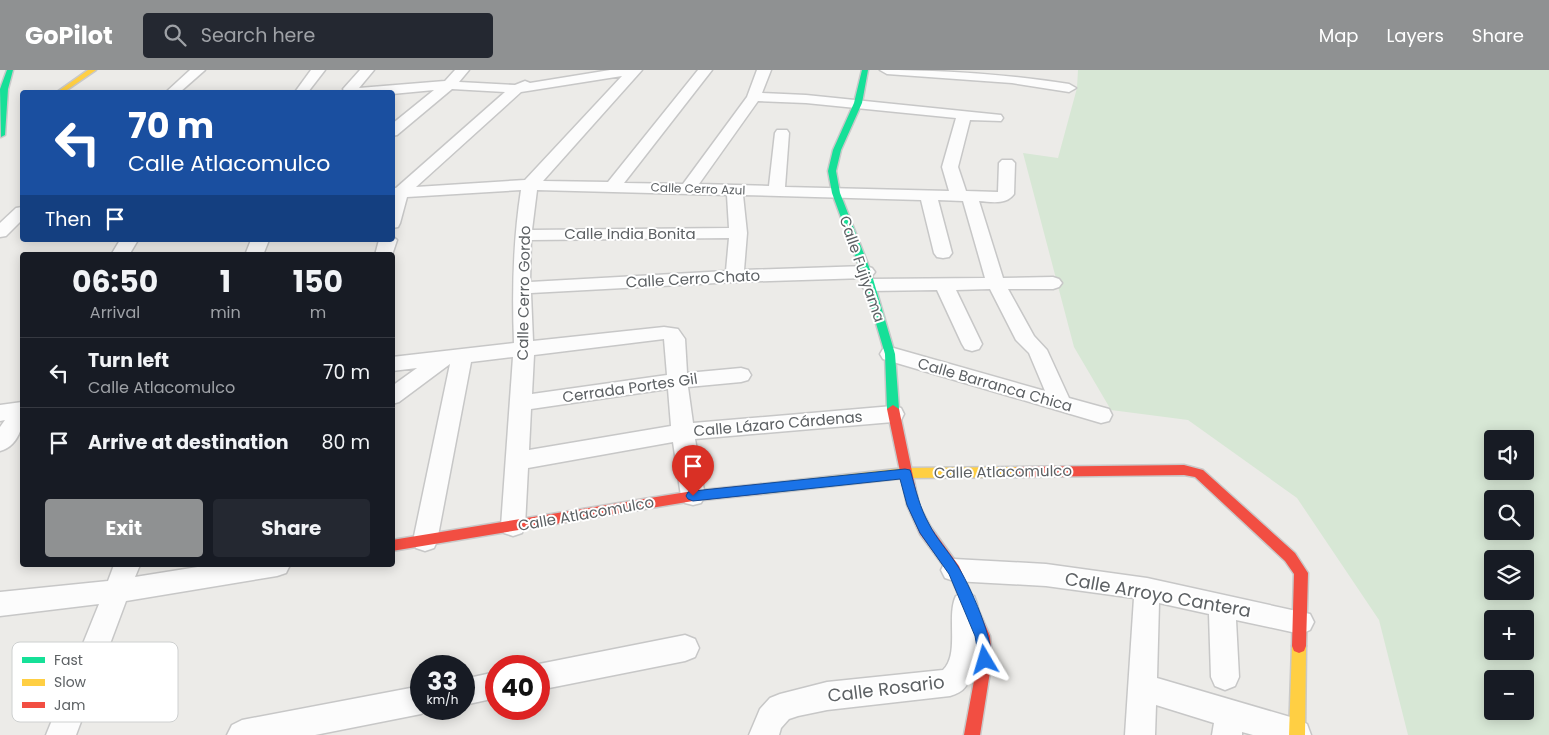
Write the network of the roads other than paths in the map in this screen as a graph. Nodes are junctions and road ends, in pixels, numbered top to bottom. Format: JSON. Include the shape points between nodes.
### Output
{"nodes":[{"id":1,"x":10,"y":70,"type":"edge"},
{"id":2,"x":93,"y":70,"type":"edge"},
{"id":3,"x":198,"y":70,"type":"edge"},
{"id":4,"x":318,"y":70,"type":"edge"},
{"id":5,"x":367,"y":70,"type":"edge"},
{"id":6,"x":462,"y":70,"type":"edge"},
{"id":7,"x":550,"y":70,"type":"edge"},
{"id":8,"x":635,"y":70,"type":"edge"},
{"id":9,"x":705,"y":70,"type":"edge"},
{"id":10,"x":764,"y":70,"type":"edge"},
{"id":11,"x":865,"y":70,"type":"edge"},
{"id":12,"x":887,"y":70,"type":"edge"},
{"id":13,"x":961,"y":72,"type":"edge"},
{"id":14,"x":1013,"y":75,"type":"edge"},
{"id":15,"x":448,"y":85,"type":"junction"},
{"id":16,"x":1069,"y":88,"type":"dead end"},
{"id":17,"x":2,"y":89,"type":"edge"},
{"id":18,"x":517,"y":89,"type":"junction"},
{"id":19,"x":63,"y":90,"type":"edge"},
{"id":20,"x":174,"y":90,"type":"edge"},
{"id":21,"x":303,"y":90,"type":"edge"},
{"id":22,"x":355,"y":90,"type":"edge"},
{"id":23,"x":383,"y":90,"type":"edge"},
{"id":24,"x":754,"y":97,"type":"junction"},
{"id":25,"x":858,"y":103,"type":"junction"},
{"id":26,"x":964,"y":114,"type":"junction"},
{"id":27,"x":996,"y":118,"type":"dead end"},
{"id":28,"x":15,"y":124,"type":"dead end"},
{"id":29,"x":395,"y":129,"type":"edge"},
{"id":30,"x":782,"y":134,"type":"dead end"},
{"id":31,"x":0,"y":135,"type":"edge"},
{"id":32,"x":1007,"y":163,"type":"dead end"},
{"id":33,"x":530,"y":185,"type":"junction"},
{"id":34,"x":612,"y":187,"type":"junction"},
{"id":35,"x":688,"y":188,"type":"junction"},
{"id":36,"x":735,"y":190,"type":"junction"},
{"id":37,"x":777,"y":192,"type":"junction"},
{"id":38,"x":396,"y":193,"type":"edge"},
{"id":39,"x":836,"y":193,"type":"junction"},
{"id":40,"x":928,"y":196,"type":"junction"},
{"id":41,"x":964,"y":196,"type":"junction"},
{"id":42,"x":20,"y":214,"type":"edge"},
{"id":43,"x":20,"y":228,"type":"edge"},
{"id":44,"x":0,"y":231,"type":"edge"},
{"id":45,"x":738,"y":234,"type":"junction"},
{"id":46,"x":523,"y":235,"type":"junction"},
{"id":47,"x":944,"y":253,"type":"dead end"},
{"id":48,"x":735,"y":276,"type":"junction"},
{"id":49,"x":868,"y":279,"type":"junction"},
{"id":50,"x":1054,"y":283,"type":"dead end"},
{"id":51,"x":996,"y":284,"type":"junction"},
{"id":52,"x":944,"y":285,"type":"junction"},
{"id":53,"x":521,"y":288,"type":"junction"},
{"id":54,"x":972,"y":344,"type":"dead end"},
{"id":55,"x":524,"y":350,"type":"junction"},
{"id":56,"x":890,"y":354,"type":"junction"},
{"id":57,"x":454,"y":357,"type":"junction"},
{"id":58,"x":395,"y":364,"type":"edge"},
{"id":59,"x":741,"y":375,"type":"dead end"},
{"id":60,"x":676,"y":381,"type":"junction"},
{"id":61,"x":395,"y":395,"type":"edge"},
{"id":62,"x":520,"y":403,"type":"junction"},
{"id":63,"x":1061,"y":404,"type":"junction"},
{"id":64,"x":20,"y":412,"type":"edge"},
{"id":65,"x":0,"y":413,"type":"edge"},
{"id":66,"x":893,"y":414,"type":"junction"},
{"id":67,"x":20,"y":415,"type":"edge"},
{"id":68,"x":1101,"y":415,"type":"dead end"},
{"id":69,"x":681,"y":432,"type":"junction"},
{"id":70,"x":0,"y":442,"type":"edge"},
{"id":71,"x":516,"y":461,"type":"junction"},
{"id":72,"x":905,"y":473,"type":"junction"},
{"id":73,"x":693,"y":496,"type":"junction"},
{"id":74,"x":513,"y":526,"type":"junction"},
{"id":75,"x":425,"y":541,"type":"junction"},
{"id":76,"x":395,"y":546,"type":"edge"},
{"id":77,"x":126,"y":567,"type":"edge"},
{"id":78,"x":265,"y":567,"type":"edge"},
{"id":79,"x":954,"y":570,"type":"junction"},
{"id":80,"x":1147,"y":589,"type":"junction"},
{"id":81,"x":118,"y":591,"type":"junction"},
{"id":82,"x":965,"y":599,"type":"junction"},
{"id":83,"x":0,"y":604,"type":"edge"},
{"id":84,"x":1222,"y":605,"type":"junction"},
{"id":85,"x":1301,"y":622,"type":"junction"},
{"id":86,"x":98,"y":642,"type":"edge"},
{"id":87,"x":685,"y":648,"type":"dead end"},
{"id":88,"x":550,"y":675,"type":"edge"},
{"id":89,"x":1225,"y":677,"type":"dead end"},
{"id":90,"x":1142,"y":687,"type":"junction"},
{"id":91,"x":410,"y":702,"type":"edge"},
{"id":92,"x":66,"y":722,"type":"edge"},
{"id":93,"x":1228,"y":724,"type":"edge"},
{"id":94,"x":767,"y":727,"type":"edge"},
{"id":95,"x":1297,"y":734,"type":"edge"},
{"id":96,"x":61,"y":735,"type":"edge"},
{"id":97,"x":242,"y":735,"type":"edge"},
{"id":98,"x":972,"y":735,"type":"edge"},
{"id":99,"x":1140,"y":735,"type":"edge"}],
"edges":[{"from":1,"to":17,"type":"street"},
{"from":2,"to":19,"type":"street"},
{"from":3,"to":20,"type":"street"},
{"from":4,"to":21,"type":"street"},
{"from":5,"to":22,"type":"street","via":[[351,86]]},
{"from":6,"to":15,"type":"street"},
{"from":7,"to":18,"type":"street"},
{"from":8,"to":18,"type":"street"},
{"from":8,"to":33,"type":"street"},
{"from":9,"to":34,"type":"street"},
{"from":10,"to":24,"type":"street"},
{"from":11,"to":25,"type":"street","name":"Calle Fujiyama"},
{"from":12,"to":13,"type":"street"},
{"from":13,"to":14,"type":"street"},
{"from":14,"to":16,"type":"street"},
{"from":15,"to":18,"type":"street"},
{"from":15,"to":23,"type":"street"},
{"from":15,"to":29,"type":"street"},
{"from":17,"to":31,"type":"street"},
{"from":18,"to":38,"type":"street"},
{"from":24,"to":25,"type":"street"},
{"from":24,"to":35,"type":"street"},
{"from":25,"to":26,"type":"street"},
{"from":25,"to":39,"type":"street","name":"Calle Fujiyama","via":[[837,150],[832,171]]},
{"from":26,"to":27,"type":"street"},
{"from":26,"to":41,"type":"street","via":[[950,167]]},
{"from":28,"to":31,"type":"street"},
{"from":30,"to":37,"type":"street"},
{"from":32,"to":41,"type":"street","name":"Calle Cerro Azul","via":[[1004,196]]},
{"from":33,"to":34,"type":"street","name":"Calle Cerro Azul"},
{"from":33,"to":38,"type":"street","name":"Calle Cerro Azul"},
{"from":33,"to":46,"type":"street","name":"Calle Cerro Gordo"},
{"from":34,"to":35,"type":"street","name":"Calle Cerro Azul"},
{"from":35,"to":36,"type":"street","name":"Calle Cerro Azul"},
{"from":36,"to":37,"type":"street","name":"Calle Cerro Azul"},
{"from":36,"to":45,"type":"street"},
{"from":37,"to":39,"type":"street","name":"Calle Cerro Azul"},
{"from":39,"to":40,"type":"street","name":"Calle Cerro Azul"},
{"from":39,"to":49,"type":"street","name":"Calle Fujiyama"},
{"from":40,"to":41,"type":"street","name":"Calle Cerro Azul"},
{"from":40,"to":47,"type":"street"},
{"from":41,"to":51,"type":"street"},
{"from":42,"to":44,"type":"street"},
{"from":43,"to":44,"type":"street"},
{"from":45,"to":46,"type":"street","name":"Calle India Bonita"},
{"from":45,"to":48,"type":"street"},
{"from":46,"to":53,"type":"street","name":"Calle Cerro Gordo"},
{"from":48,"to":49,"type":"street","name":"Calle Cerro Chato"},
{"from":48,"to":53,"type":"street","name":"Calle Cerro Chato"},
{"from":49,"to":52,"type":"street","name":"Calle Cerro Chato"},
{"from":49,"to":56,"type":"street","name":"Calle Fujiyama"},
{"from":50,"to":51,"type":"street","name":"Calle Cerro Chato"},
{"from":51,"to":52,"type":"street","name":"Calle Cerro Chato"},
{"from":51,"to":63,"type":"street","via":[[1026,340],[1037,350]]},
{"from":52,"to":54,"type":"street"},
{"from":53,"to":55,"type":"street","name":"Calle Cerro Gordo"},
{"from":55,"to":57,"type":"street"},
{"from":55,"to":60,"type":"street","via":[[671,334],[675,338]]},
{"from":55,"to":62,"type":"street","name":"Calle Cerro Gordo"},
{"from":56,"to":63,"type":"street","name":"Calle Barranca Chica"},
{"from":56,"to":66,"type":"street","name":"Calle Fujiyama"},
{"from":57,"to":58,"type":"street"},
{"from":57,"to":61,"type":"street"},
{"from":57,"to":75,"type":"street"},
{"from":59,"to":60,"type":"street","name":"Cerrada Portes Gil"},
{"from":60,"to":62,"type":"street","name":"Cerrada Portes Gil"},
{"from":60,"to":69,"type":"street"},
{"from":62,"to":71,"type":"street","name":"Calle Cerro Gordo"},
{"from":63,"to":68,"type":"street","name":"Calle Barranca Chica"},
{"from":64,"to":65,"type":"street"},
{"from":66,"to":69,"type":"street","name":"Calle Lázaro Cárdenas"},
{"from":66,"to":72,"type":"street","name":"Calle Fujiyama"},
{"from":67,"to":70,"type":"street"},
{"from":69,"to":71,"type":"street","name":"Calle Lázaro Cárdenas"},
{"from":69,"to":73,"type":"street"},
{"from":71,"to":74,"type":"street","name":"Calle Cerro Gordo"},
{"from":72,"to":73,"type":"street","name":"Calle Atlacomulco"},
{"from":72,"to":79,"type":"street","name":"Calle Fujiyama","via":[[913,505],[925,530]]},
{"from":72,"to":85,"type":"street","name":"Calle Atlacomulco","via":[[1184,470],[1199,473],[1290,557],[1301,573]]},
{"from":73,"to":74,"type":"street","name":"Calle Atlacomulco"},
{"from":74,"to":75,"type":"street","name":"Calle Atlacomulco"},
{"from":75,"to":76,"type":"street","name":"Calle Atlacomulco"},
{"from":77,"to":81,"type":"street"},
{"from":78,"to":81,"type":"street"},
{"from":79,"to":80,"type":"street","name":"Calle Arroyo Cantera","via":[[1046,575]]},
{"from":79,"to":82,"type":"street","name":"Calle Fujiyama"},
{"from":80,"to":84,"type":"street","name":"Calle Arroyo Cantera"},
{"from":80,"to":90,"type":"street"},
{"from":81,"to":83,"type":"street"},
{"from":81,"to":86,"type":"street"},
{"from":82,"to":94,"type":"street","name":"Calle Rosario","via":[[962,662],[956,678],[950,682],[798,702],[780,708]]},
{"from":82,"to":98,"type":"street","name":"Calle Fujiyama","via":[[982,636],[985,660]]},
{"from":84,"to":85,"type":"street","name":"Calle Arroyo Cantera"},
{"from":84,"to":89,"type":"street"},
{"from":85,"to":95,"type":"street"},
{"from":87,"to":88,"type":"street"},
{"from":90,"to":93,"type":"street"},
{"from":90,"to":99,"type":"street"},
{"from":91,"to":97,"type":"street"},
{"from":92,"to":96,"type":"street"},
{"from":93,"to":95,"type":"street"}]}
